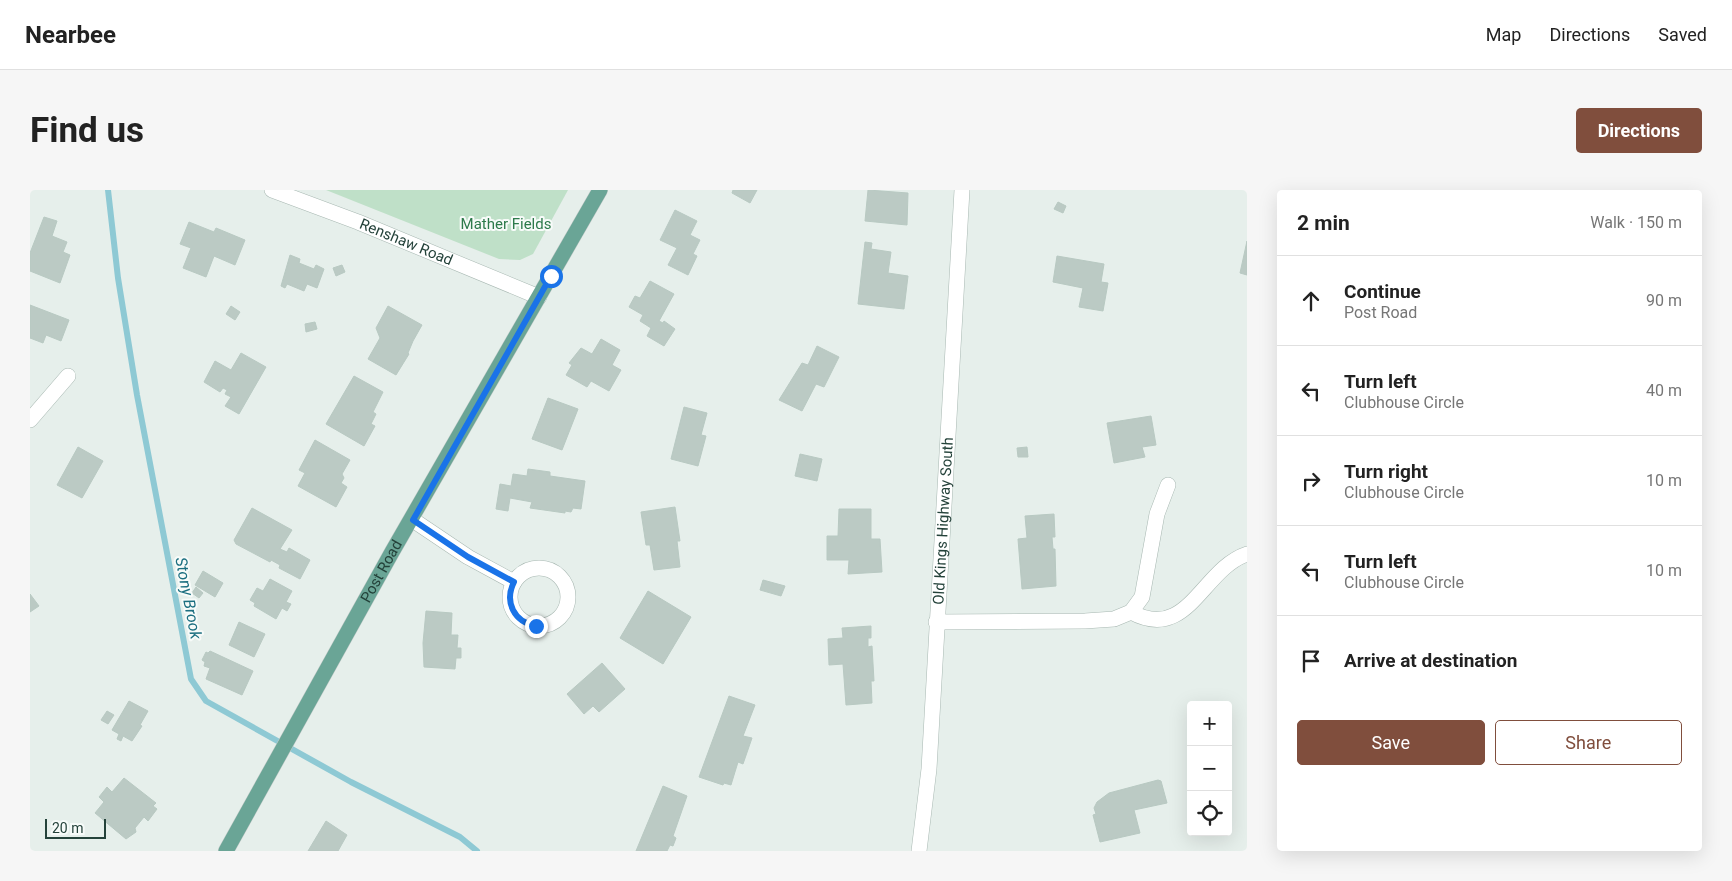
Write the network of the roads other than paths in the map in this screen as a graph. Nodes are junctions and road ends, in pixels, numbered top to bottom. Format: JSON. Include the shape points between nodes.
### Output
{"nodes":[{"id":1,"x":272,"y":190,"type":"edge"},
{"id":2,"x":600,"y":190,"type":"edge"},
{"id":3,"x":962,"y":190,"type":"edge"},
{"id":4,"x":538,"y":297,"type":"junction"},
{"id":5,"x":68,"y":376,"type":"dead end"},
{"id":6,"x":30,"y":420,"type":"edge"},
{"id":7,"x":1168,"y":485,"type":"dead end"},
{"id":8,"x":413,"y":520,"type":"junction"},
{"id":9,"x":1247,"y":554,"type":"edge"},
{"id":10,"x":514,"y":582,"type":"dead end"},
{"id":11,"x":1131,"y":612,"type":"junction"},
{"id":12,"x":936,"y":622,"type":"junction"},
{"id":13,"x":226,"y":851,"type":"edge"},
{"id":14,"x":919,"y":851,"type":"edge"}],
"edges":[{"from":1,"to":4,"type":"street","name":"Renshaw Road"},
{"from":2,"to":4,"type":"main road","name":"Post Road"},
{"from":3,"to":12,"type":"street","name":"Old Kings Highway South"},
{"from":4,"to":8,"type":"main road","name":"Post Road"},
{"from":5,"to":6,"type":"street"},
{"from":7,"to":11,"type":"street","via":[[1157,514],[1142,597]]},
{"from":8,"to":10,"type":"street","via":[[468,557]]},
{"from":8,"to":13,"type":"main road","name":"Post Road","via":[[392,552]]},
{"from":9,"to":11,"type":"street","via":[[1212,578],[1186,609],[1172,618],[1142,618]]},
{"from":11,"to":12,"type":"street","via":[[1114,619],[1085,621]]},
{"from":12,"to":14,"type":"street","name":"Old Kings Highway South","via":[[929,769]]}]}
